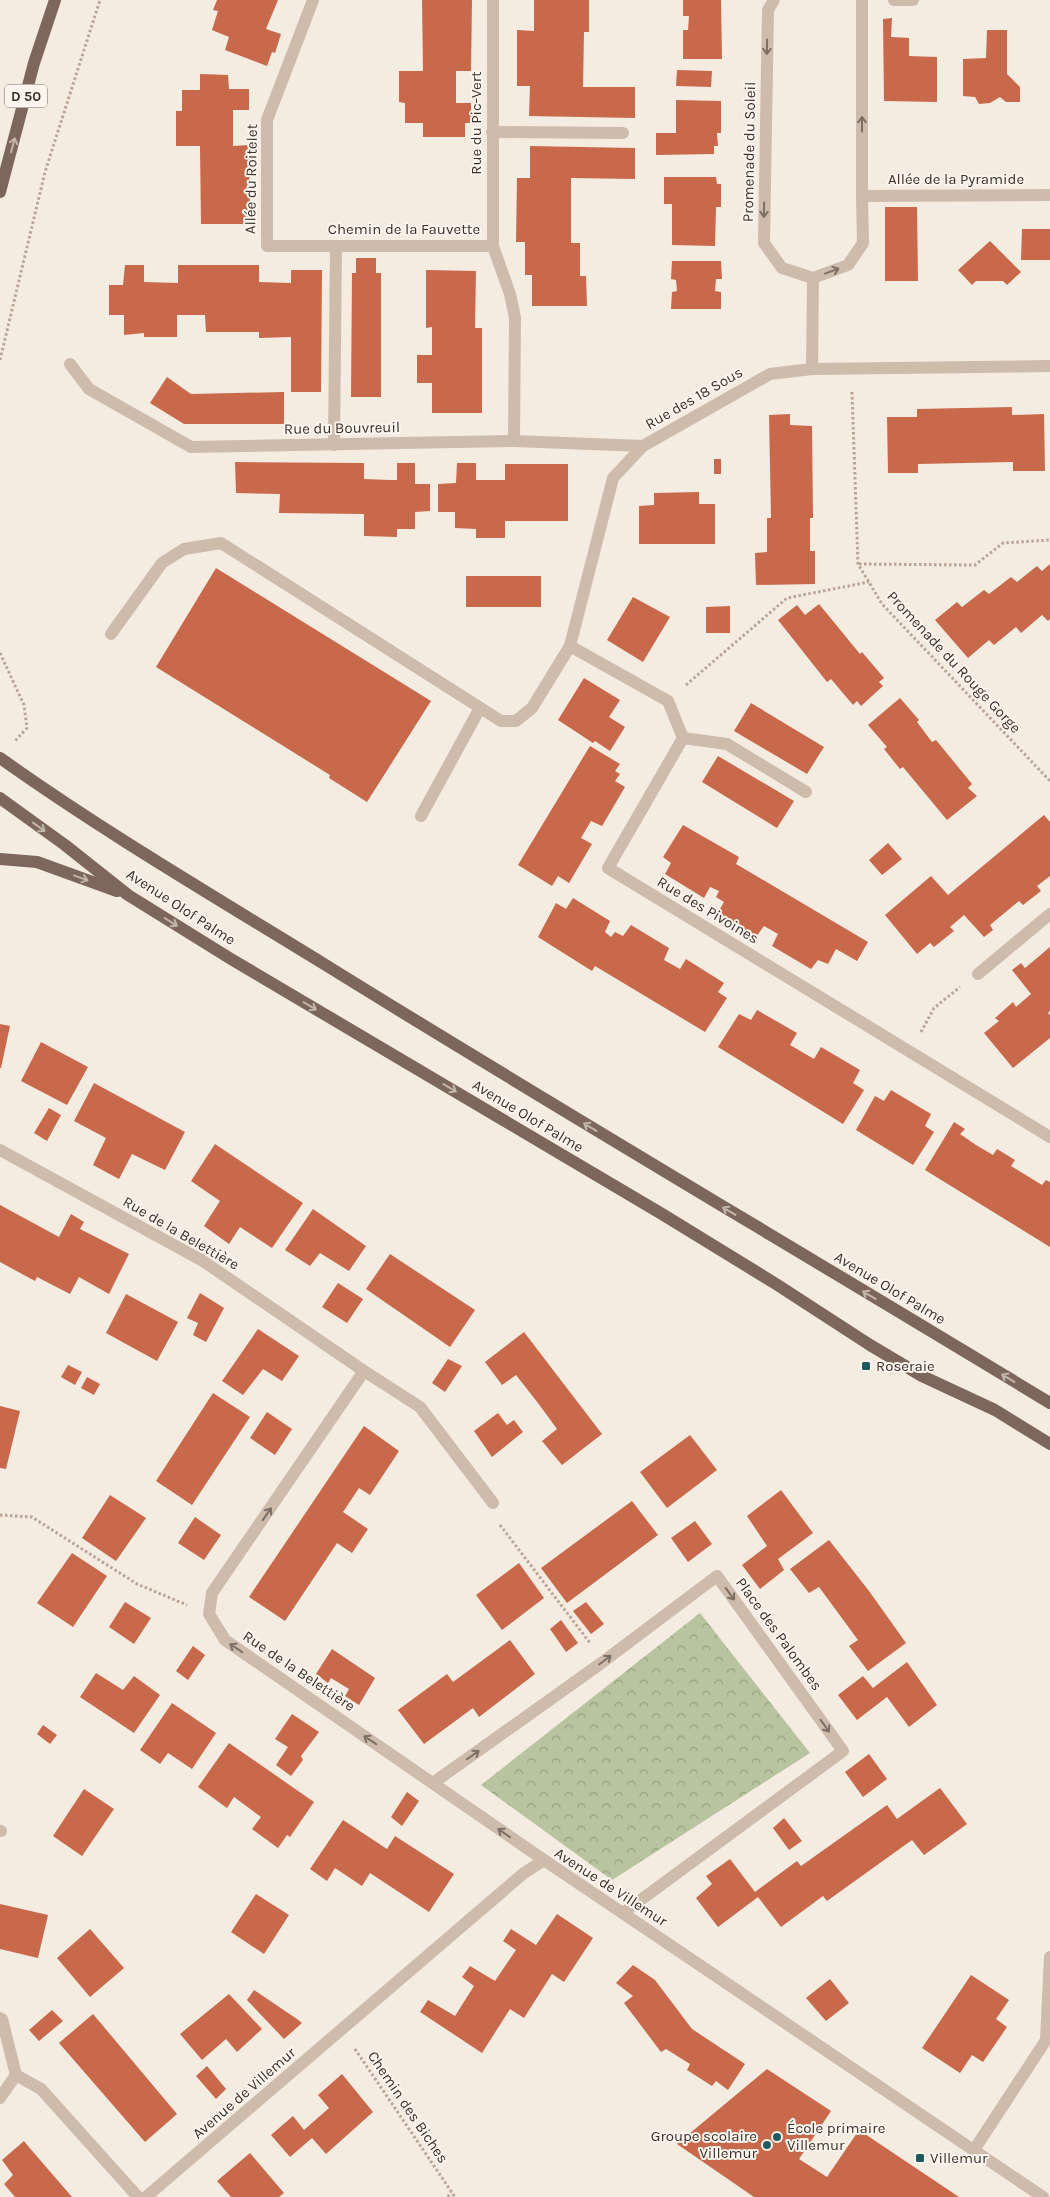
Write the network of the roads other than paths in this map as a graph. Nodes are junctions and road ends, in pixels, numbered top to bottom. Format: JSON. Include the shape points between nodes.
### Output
{"nodes":[{"id":1,"x":55,"y":0,"type":"edge"},
{"id":2,"x":313,"y":0,"type":"edge"},
{"id":3,"x":493,"y":0,"type":"edge"},
{"id":4,"x":774,"y":0,"type":"edge"},
{"id":5,"x":862,"y":0,"type":"edge"},
{"id":6,"x":894,"y":0,"type":"edge"},
{"id":7,"x":913,"y":0,"type":"edge"},
{"id":8,"x":492,"y":132,"type":"junction"},
{"id":9,"x":623,"y":133,"type":"dead end"},
{"id":10,"x":0,"y":192,"type":"edge"},
{"id":11,"x":1050,"y":195,"type":"edge"},
{"id":12,"x":862,"y":196,"type":"junction"},
{"id":13,"x":267,"y":246,"type":"joint"},
{"id":14,"x":336,"y":246,"type":"junction"},
{"id":15,"x":493,"y":246,"type":"junction"},
{"id":16,"x":813,"y":278,"type":"junction"},
{"id":17,"x":70,"y":364,"type":"dead end"},
{"id":18,"x":1050,"y":366,"type":"edge"},
{"id":19,"x":812,"y":369,"type":"junction"},
{"id":20,"x":514,"y":441,"type":"junction"},
{"id":21,"x":334,"y":445,"type":"junction"},
{"id":22,"x":643,"y":446,"type":"junction"},
{"id":23,"x":111,"y":634,"type":"dead end"},
{"id":24,"x":570,"y":646,"type":"junction"},
{"id":25,"x":480,"y":708,"type":"junction"},
{"id":26,"x":683,"y":738,"type":"junction"},
{"id":27,"x":0,"y":758,"type":"edge"},
{"id":28,"x":806,"y":792,"type":"dead end"},
{"id":29,"x":0,"y":798,"type":"edge"},
{"id":30,"x":421,"y":816,"type":"dead end"},
{"id":31,"x":0,"y":859,"type":"edge"},
{"id":32,"x":128,"y":895,"type":"junction"},
{"id":33,"x":1050,"y":914,"type":"edge"},
{"id":34,"x":978,"y":974,"type":"road end"},
{"id":35,"x":1050,"y":1137,"type":"edge"},
{"id":36,"x":0,"y":1150,"type":"edge"},
{"id":37,"x":364,"y":1371,"type":"junction"},
{"id":38,"x":1050,"y":1403,"type":"edge"},
{"id":39,"x":1050,"y":1444,"type":"edge"},
{"id":40,"x":493,"y":1503,"type":"road end"},
{"id":41,"x":433,"y":1783,"type":"junction"},
{"id":42,"x":544,"y":1860,"type":"junction"},
{"id":43,"x":623,"y":1913,"type":"junction"},
{"id":44,"x":1050,"y":1957,"type":"edge"},
{"id":45,"x":0,"y":2018,"type":"edge"},
{"id":46,"x":16,"y":2075,"type":"junction"},
{"id":47,"x":0,"y":2098,"type":"edge"},
{"id":48,"x":974,"y":2150,"type":"junction"},
{"id":49,"x":152,"y":2195,"type":"edge"},
{"id":50,"x":138,"y":2197,"type":"edge"},
{"id":51,"x":1043,"y":2197,"type":"edge"}],
"edges":[{"from":10,"to":1,"type":"main road","number":"D 50","one_way":true,"via":[[34,63]]},
{"from":2,"to":13,"type":"street","name":"Allée du Roitelet","via":[[267,120]]},
{"from":3,"to":8,"type":"street","name":"Rue du Pic-Vert"},
{"from":4,"to":16,"type":"street","name":"Promenade du Soleil","one_way":true,"via":[[768,10],[764,244],[782,268]]},
{"from":12,"to":5,"type":"street","one_way":true},
{"from":6,"to":7,"type":"street"},
{"from":8,"to":9,"type":"street"},
{"from":8,"to":15,"type":"street","name":"Rue du Pic-Vert"},
{"from":11,"to":12,"type":"street","name":"Allée de la Pyramide"},
{"from":16,"to":12,"type":"street","one_way":true,"via":[[848,265],[864,244]]},
{"from":13,"to":14,"type":"street","name":"Chemin de la Fauvette"},
{"from":14,"to":15,"type":"street","name":"Chemin de la Fauvette"},
{"from":14,"to":21,"type":"street"},
{"from":15,"to":20,"type":"street","name":"Chemin de la Fauvette","via":[[515,318]]},
{"from":16,"to":19,"type":"street"},
{"from":17,"to":21,"type":"street","name":"Rue du Bouvreuil","via":[[89,388],[191,447]]},
{"from":18,"to":19,"type":"street","name":"Rue des 18 Sous"},
{"from":19,"to":22,"type":"street","name":"Rue des 18 Sous","via":[[770,374]]},
{"from":20,"to":21,"type":"street","name":"Rue du Bouvreuil"},
{"from":20,"to":22,"type":"street","name":"Rue du Bouvreuil"},
{"from":22,"to":24,"type":"street","name":"Rue des 18 Sous","via":[[613,478]]},
{"from":23,"to":25,"type":"street","via":[[162,563],[184,549],[221,543]]},
{"from":24,"to":25,"type":"street","name":"Rue des 18 Sous","via":[[532,708],[516,721],[501,721]]},
{"from":24,"to":26,"type":"street","via":[[668,700]]},
{"from":25,"to":30,"type":"street"},
{"from":26,"to":28,"type":"street","via":[[727,744]]},
{"from":26,"to":35,"type":"street","name":"Rue des Pivoines","via":[[608,868]]},
{"from":38,"to":27,"type":"main road","name":"Avenue Olof Palme","one_way":true,"via":[[386,1002],[82,814]]},
{"from":29,"to":32,"type":"main road","name":"Avenue Olof Palme","one_way":true},
{"from":31,"to":32,"type":"main road","one_way":true,"via":[[37,862]]},
{"from":32,"to":39,"type":"main road","name":"Avenue Olof Palme","one_way":true,"via":[[662,1214],[922,1376],[995,1410]]},
{"from":33,"to":34,"type":"street"},
{"from":36,"to":37,"type":"street","name":"Rue de la Belettière","via":[[203,1261]]},
{"from":37,"to":40,"type":"street","name":"Rue de la Belettière","via":[[420,1407]]},
{"from":41,"to":37,"type":"street","name":"Rue de la Belettière","one_way":true,"via":[[225,1640],[208,1614],[212,1593]]},
{"from":42,"to":41,"type":"street","name":"Rue de la Belettière","one_way":true},
{"from":41,"to":43,"type":"street","name":"Place des Palombes","one_way":true,"via":[[717,1576],[843,1751]]},
{"from":42,"to":43,"type":"street","name":"Avenue de Villemur"},
{"from":42,"to":49,"type":"street","name":"Avenue de Villemur","via":[[524,1873]]},
{"from":43,"to":48,"type":"street","name":"Avenue de Villemur"},
{"from":44,"to":48,"type":"street","via":[[1046,2040]]},
{"from":45,"to":46,"type":"street"},
{"from":46,"to":47,"type":"street"},
{"from":46,"to":50,"type":"street","via":[[41,2089]]},
{"from":48,"to":51,"type":"street","name":"Avenue de Villemur"}]}
